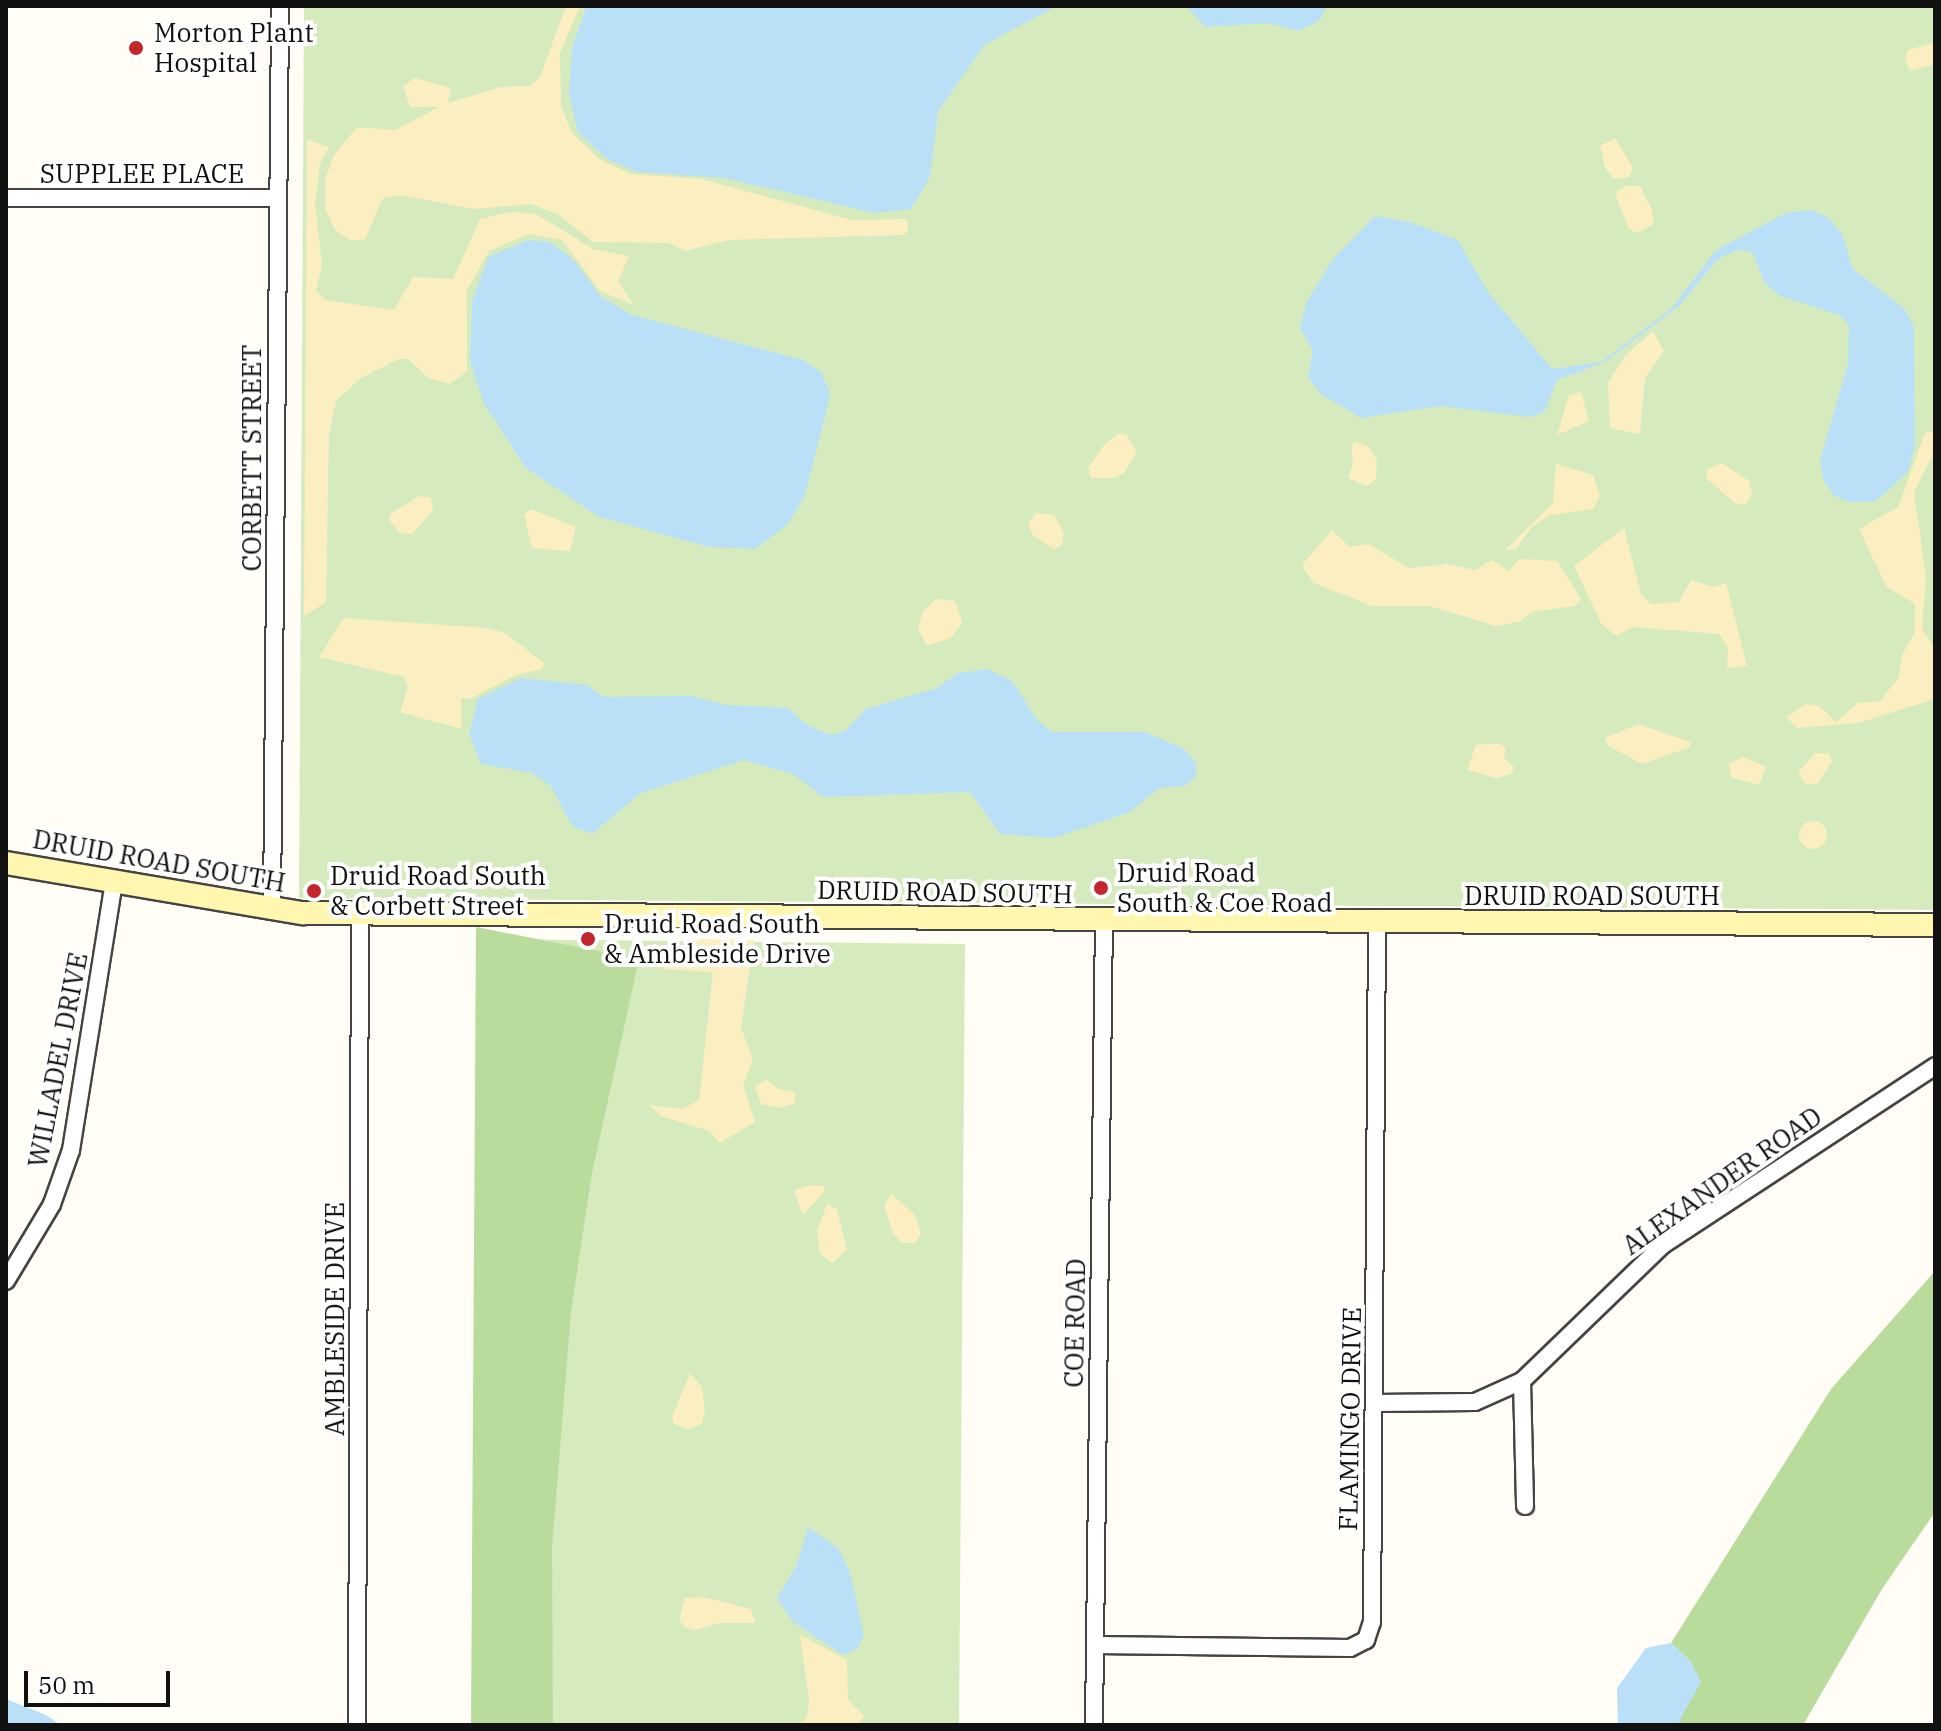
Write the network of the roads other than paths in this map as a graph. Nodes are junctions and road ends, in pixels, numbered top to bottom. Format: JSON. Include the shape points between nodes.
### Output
{"nodes":[{"id":1,"x":280,"y":6,"type":"edge"},
{"id":2,"x":6,"y":198,"type":"edge"},
{"id":3,"x":278,"y":198,"type":"junction"},
{"id":4,"x":6,"y":863,"type":"edge"},
{"id":5,"x":114,"y":883,"type":"junction"},
{"id":6,"x":272,"y":911,"type":"junction"},
{"id":7,"x":360,"y":913,"type":"junction"},
{"id":8,"x":1104,"y":921,"type":"junction"},
{"id":9,"x":1377,"y":924,"type":"junction"},
{"id":10,"x":1935,"y":925,"type":"edge"},
{"id":11,"x":1935,"y":1066,"type":"edge"},
{"id":12,"x":6,"y":1281,"type":"edge"},
{"id":13,"x":1522,"y":1381,"type":"junction"},
{"id":14,"x":1374,"y":1403,"type":"junction"},
{"id":15,"x":1525,"y":1506,"type":"dead end"},
{"id":16,"x":1095,"y":1645,"type":"junction"},
{"id":17,"x":357,"y":1725,"type":"edge"},
{"id":18,"x":1094,"y":1725,"type":"edge"}],
"edges":[{"from":1,"to":3,"type":"street","name":"CORBETT STREET"},
{"from":2,"to":3,"type":"street","name":"SUPPLEE PLACE"},
{"from":3,"to":6,"type":"street","name":"CORBETT STREET"},
{"from":4,"to":5,"type":"street","name":"DRUID ROAD SOUTH"},
{"from":5,"to":6,"type":"street","name":"DRUID ROAD SOUTH"},
{"from":5,"to":12,"type":"street","name":"WILLADEL DRIVE","via":[[71,1150],[52,1204]]},
{"from":6,"to":7,"type":"street","name":"DRUID ROAD SOUTH"},
{"from":7,"to":8,"type":"street","name":"DRUID ROAD SOUTH"},
{"from":7,"to":17,"type":"street","name":"AMBLESIDE DRIVE"},
{"from":8,"to":9,"type":"street","name":"DRUID ROAD SOUTH"},
{"from":8,"to":16,"type":"street","name":"COE ROAD"},
{"from":9,"to":10,"type":"street","name":"DRUID ROAD SOUTH"},
{"from":9,"to":14,"type":"street","name":"FLAMINGO DRIVE"},
{"from":11,"to":13,"type":"street","name":"ALEXANDER ROAD","via":[[1663,1245]]},
{"from":13,"to":14,"type":"street","name":"ALEXANDER ROAD","via":[[1475,1402]]},
{"from":13,"to":15,"type":"street"},
{"from":14,"to":16,"type":"street","name":"FLAMINGO DRIVE","via":[[1372,1622],[1366,1640],[1350,1648]]},
{"from":16,"to":18,"type":"street","name":"COE ROAD"}]}
